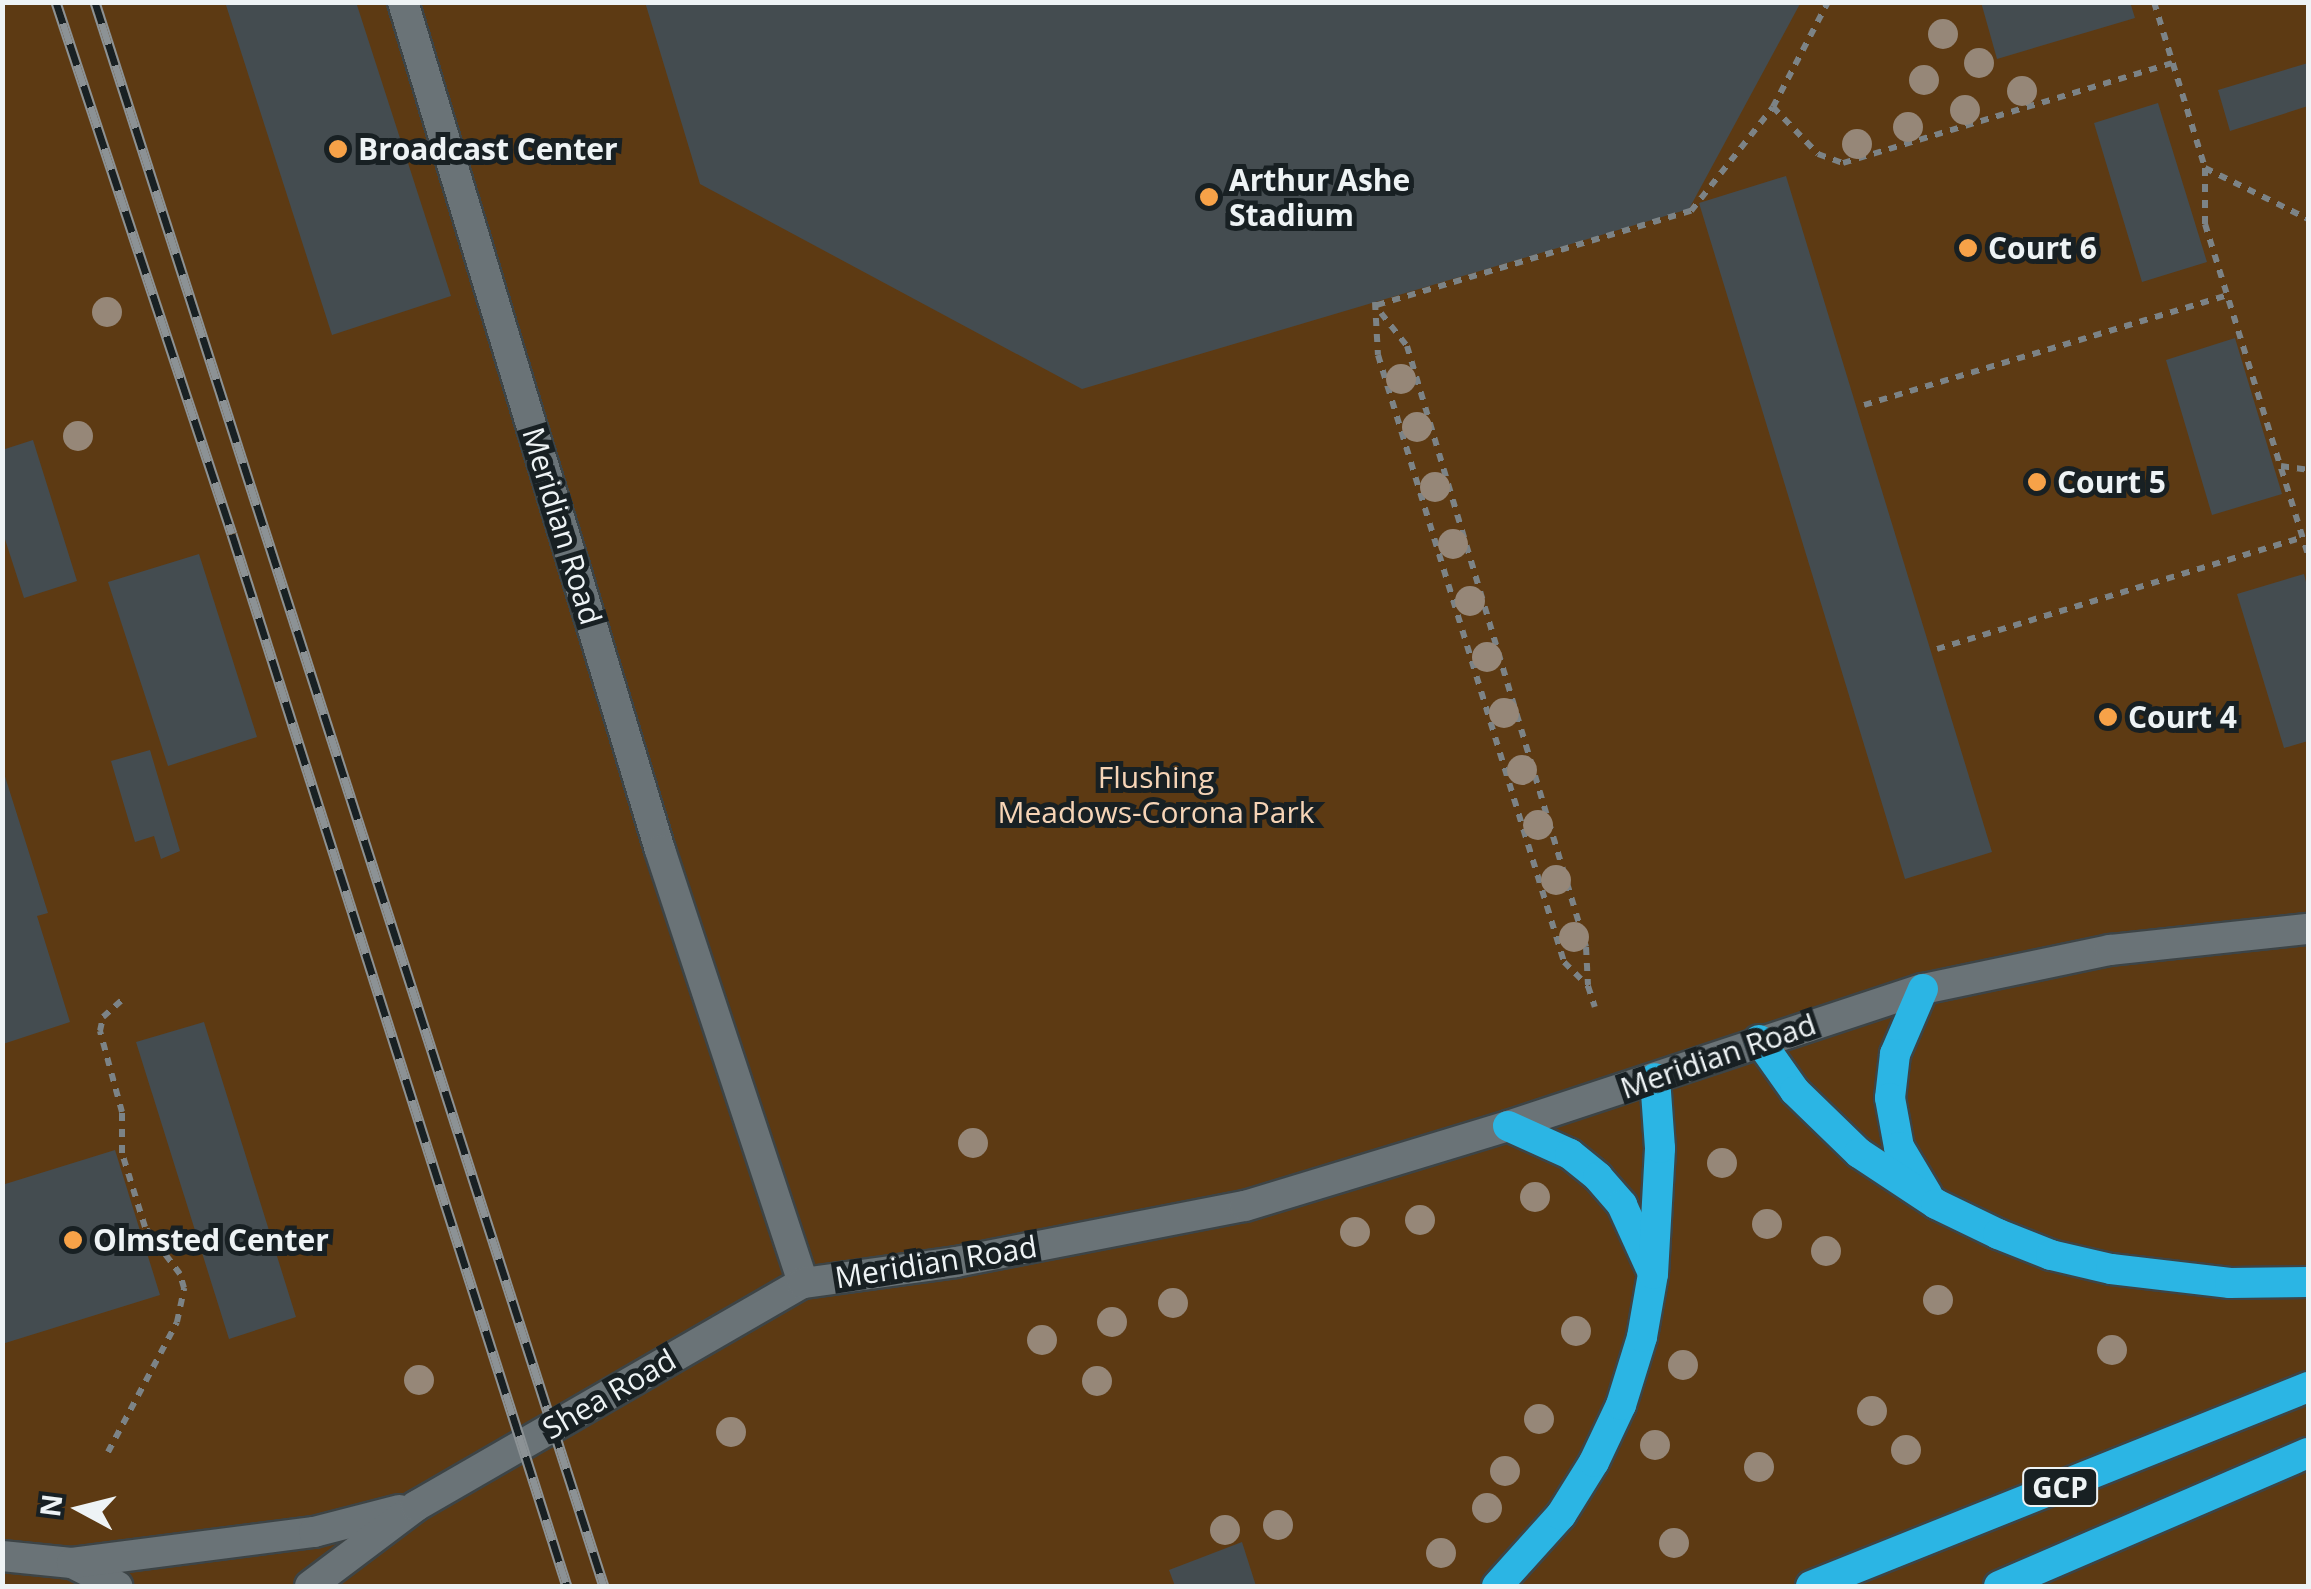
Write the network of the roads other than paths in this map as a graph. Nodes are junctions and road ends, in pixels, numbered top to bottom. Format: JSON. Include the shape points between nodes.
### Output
{"nodes":[{"id":1,"x":403,"y":2,"type":"edge"},
{"id":2,"x":2308,"y":928,"type":"edge"},
{"id":3,"x":1923,"y":989,"type":"junction"},
{"id":4,"x":1759,"y":1040,"type":"junction"},
{"id":5,"x":1655,"y":1078,"type":"junction"},
{"id":6,"x":1508,"y":1126,"type":"junction"},
{"id":7,"x":1936,"y":1204,"type":"junction"},
{"id":8,"x":1653,"y":1274,"type":"junction"},
{"id":9,"x":2308,"y":1282,"type":"edge"},
{"id":10,"x":803,"y":1283,"type":"junction"},
{"id":11,"x":2308,"y":1387,"type":"edge"},
{"id":12,"x":2308,"y":1454,"type":"edge"},
{"id":13,"x":416,"y":1506,"type":"junction"},
{"id":14,"x":2,"y":1556,"type":"edge"},
{"id":15,"x":72,"y":1564,"type":"junction"},
{"id":16,"x":117,"y":1586,"type":"edge"},
{"id":17,"x":310,"y":1586,"type":"edge"},
{"id":18,"x":1497,"y":1586,"type":"edge"},
{"id":19,"x":1811,"y":1586,"type":"edge"},
{"id":20,"x":1999,"y":1586,"type":"edge"}],
"edges":[{"from":1,"to":10,"type":"street","name":"Meridian Road","via":[[660,850]]},
{"from":2,"to":3,"type":"street","name":"Meridian Road","via":[[2110,950]]},
{"from":3,"to":4,"type":"street","name":"Meridian Road"},
{"from":3,"to":7,"type":"highway","via":[[1895,1054],[1890,1098],[1898,1147]]},
{"from":4,"to":5,"type":"street","name":"Meridian Road"},
{"from":4,"to":7,"type":"highway","via":[[1795,1092],[1859,1153]]},
{"from":5,"to":6,"type":"street","name":"Meridian Road"},
{"from":5,"to":8,"type":"highway","via":[[1660,1148]]},
{"from":6,"to":8,"type":"highway","via":[[1570,1154],[1598,1177],[1631,1221]]},
{"from":6,"to":10,"type":"street","name":"Meridian Road","via":[[1245,1206],[956,1262]]},
{"from":7,"to":9,"type":"highway","via":[[2051,1255],[2111,1269],[2230,1283]]},
{"from":8,"to":18,"type":"highway","via":[[1621,1405],[1594,1462],[1561,1514]]},
{"from":10,"to":13,"type":"street","name":"Shea Road"},
{"from":11,"to":19,"type":"highway","number":"GCP"},
{"from":12,"to":20,"type":"highway","number":"GCP"},
{"from":13,"to":15,"type":"street","name":"Shea Road","via":[[314,1532]]},
{"from":13,"to":17,"type":"street","name":"Shea Road"},
{"from":14,"to":15,"type":"street"},
{"from":15,"to":16,"type":"street"}]}
